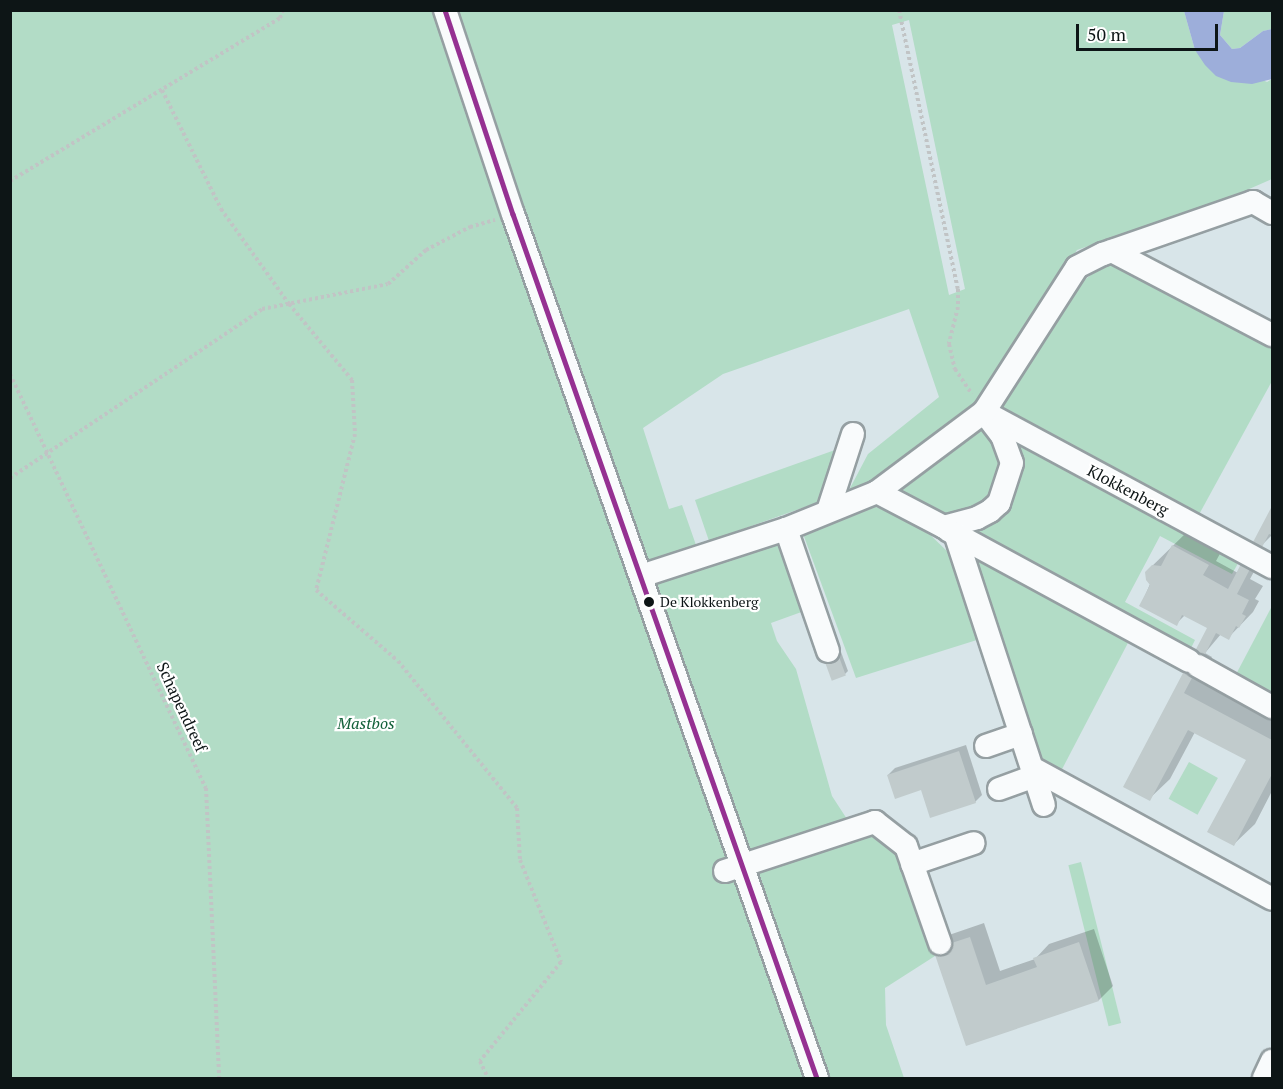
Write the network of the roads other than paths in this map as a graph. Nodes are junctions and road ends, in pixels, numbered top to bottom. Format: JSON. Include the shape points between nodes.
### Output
{"nodes":[{"id":1,"x":445,"y":10,"type":"edge"},
{"id":2,"x":1272,"y":213,"type":"edge"},
{"id":3,"x":1112,"y":251,"type":"junction"},
{"id":4,"x":1272,"y":335,"type":"edge"},
{"id":5,"x":984,"y":412,"type":"junction"},
{"id":6,"x":853,"y":434,"type":"dead end"},
{"id":7,"x":877,"y":492,"type":"junction"},
{"id":8,"x":828,"y":512,"type":"junction"},
{"id":9,"x":786,"y":529,"type":"junction"},
{"id":10,"x":950,"y":530,"type":"junction"},
{"id":11,"x":1272,"y":567,"type":"edge"},
{"id":12,"x":642,"y":576,"type":"junction"},
{"id":13,"x":828,"y":651,"type":"dead end"},
{"id":14,"x":1272,"y":707,"type":"edge"},
{"id":15,"x":1021,"y":734,"type":"junction"},
{"id":16,"x":986,"y":746,"type":"dead end"},
{"id":17,"x":1033,"y":772,"type":"junction"},
{"id":18,"x":999,"y":789,"type":"dead end"},
{"id":19,"x":1044,"y":805,"type":"dead end"},
{"id":20,"x":974,"y":843,"type":"dead end"},
{"id":21,"x":912,"y":864,"type":"junction"},
{"id":22,"x":734,"y":868,"type":"junction"},
{"id":23,"x":1272,"y":899,"type":"edge"},
{"id":24,"x":940,"y":943,"type":"dead end"},
{"id":25,"x":1272,"y":1061,"type":"edge"},
{"id":26,"x":817,"y":1078,"type":"edge"},
{"id":27,"x":1264,"y":1078,"type":"edge"}],
"edges":[{"from":1,"to":12,"type":"street"},
{"from":2,"to":3,"type":"street","via":[[1253,202]]},
{"from":3,"to":4,"type":"street"},
{"from":3,"to":5,"type":"street","via":[[1077,267]]},
{"from":5,"to":7,"type":"street"},
{"from":5,"to":10,"type":"street","via":[[1002,436],[1012,463],[1005,488],[990,511]]},
{"from":5,"to":11,"type":"street","name":"Klokkenberg"},
{"from":6,"to":8,"type":"street"},
{"from":7,"to":8,"type":"street"},
{"from":7,"to":10,"type":"street"},
{"from":8,"to":9,"type":"street"},
{"from":9,"to":12,"type":"street"},
{"from":9,"to":13,"type":"street"},
{"from":10,"to":14,"type":"street"},
{"from":10,"to":15,"type":"street"},
{"from":12,"to":22,"type":"street"},
{"from":15,"to":16,"type":"street"},
{"from":15,"to":17,"type":"street"},
{"from":17,"to":18,"type":"street"},
{"from":17,"to":19,"type":"street"},
{"from":17,"to":23,"type":"street"},
{"from":20,"to":21,"type":"street"},
{"from":21,"to":22,"type":"street","via":[[906,846],[875,822]]},
{"from":21,"to":24,"type":"street"},
{"from":22,"to":26,"type":"street"},
{"from":25,"to":27,"type":"street"}]}
